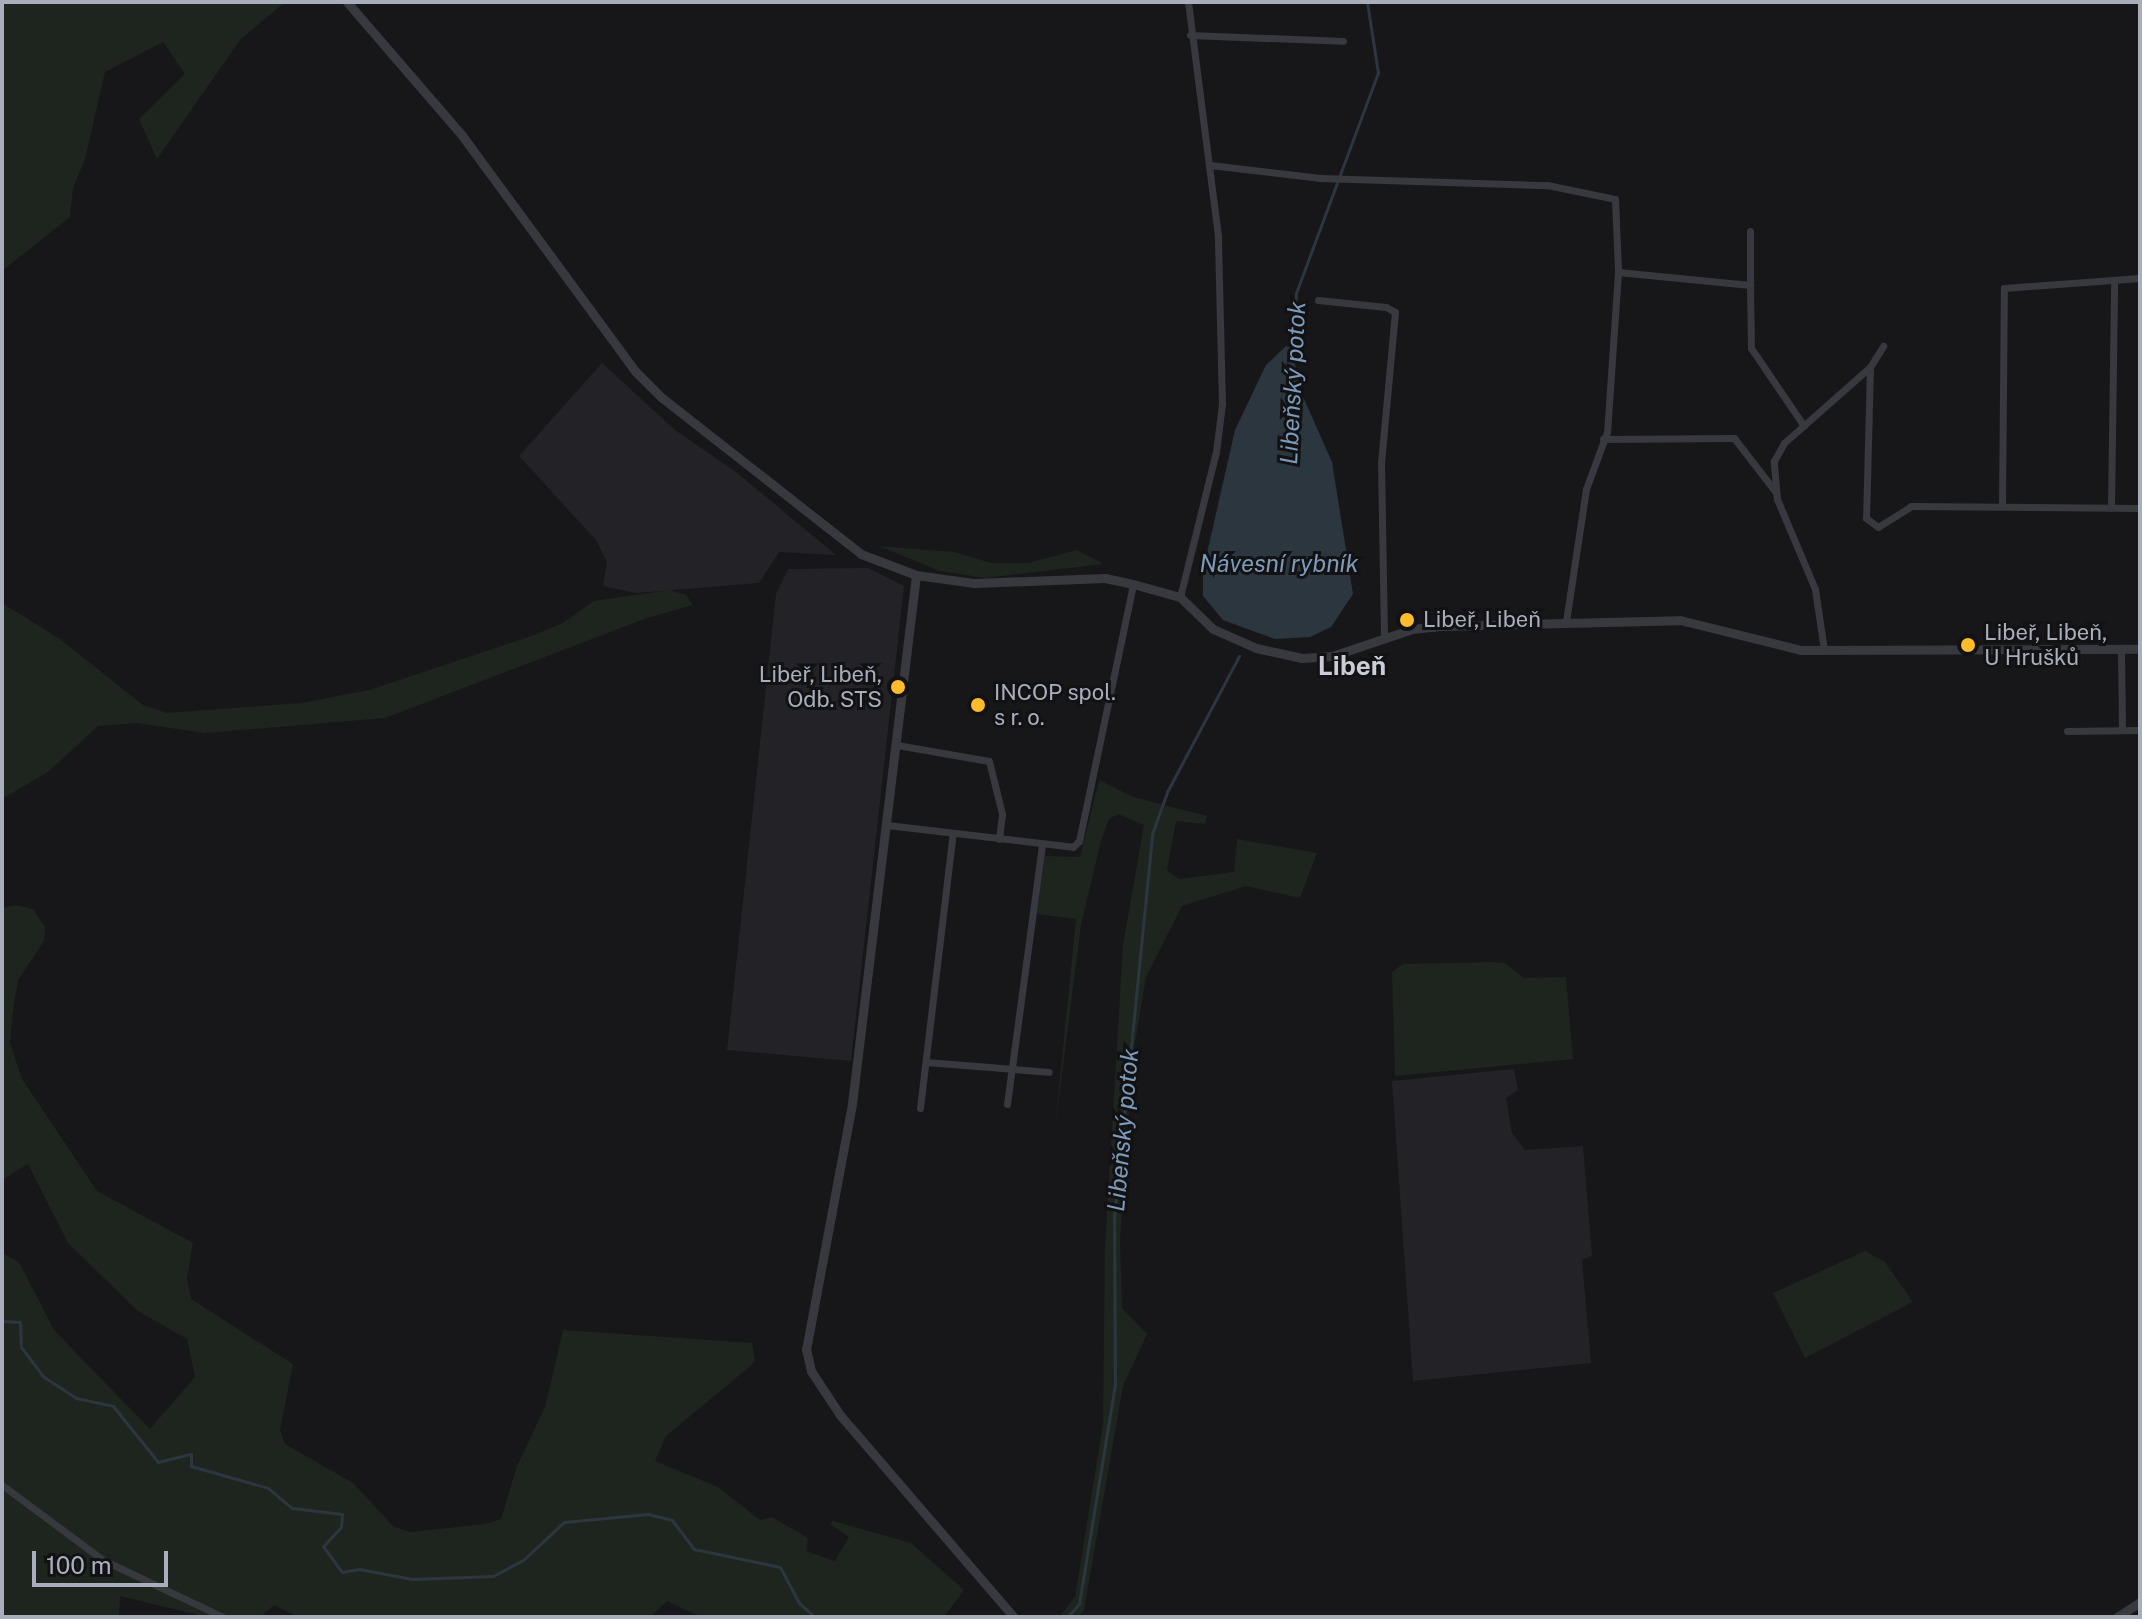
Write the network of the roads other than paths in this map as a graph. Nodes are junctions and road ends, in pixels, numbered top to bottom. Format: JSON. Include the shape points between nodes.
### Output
{"nodes":[{"id":1,"x":347,"y":2,"type":"edge"},
{"id":2,"x":1188,"y":2,"type":"edge"},
{"id":3,"x":1190,"y":35,"type":"junction"},
{"id":4,"x":1343,"y":41,"type":"dead end"},
{"id":5,"x":1210,"y":165,"type":"junction"},
{"id":6,"x":1750,"y":231,"type":"dead end"},
{"id":7,"x":1618,"y":272,"type":"junction"},
{"id":8,"x":2140,"y":278,"type":"edge"},
{"id":9,"x":2114,"y":280,"type":"junction"},
{"id":10,"x":1750,"y":285,"type":"junction"},
{"id":11,"x":1318,"y":300,"type":"dead end"},
{"id":12,"x":1883,"y":346,"type":"dead end"},
{"id":13,"x":1870,"y":367,"type":"junction"},
{"id":14,"x":1804,"y":426,"type":"junction"},
{"id":15,"x":1603,"y":439,"type":"junction"},
{"id":16,"x":1776,"y":492,"type":"junction"},
{"id":17,"x":2002,"y":506,"type":"junction"},
{"id":18,"x":2111,"y":508,"type":"junction"},
{"id":19,"x":2140,"y":508,"type":"edge"},
{"id":20,"x":916,"y":575,"type":"junction"},
{"id":21,"x":1133,"y":584,"type":"junction"},
{"id":22,"x":1180,"y":597,"type":"junction"},
{"id":23,"x":1566,"y":622,"type":"junction"},
{"id":24,"x":1384,"y":638,"type":"junction"},
{"id":25,"x":2121,"y":649,"type":"junction"},
{"id":26,"x":2140,"y":649,"type":"edge"},
{"id":27,"x":1824,"y":650,"type":"junction"},
{"id":28,"x":2122,"y":730,"type":"junction"},
{"id":29,"x":2140,"y":730,"type":"edge"},
{"id":30,"x":2067,"y":731,"type":"dead end"},
{"id":31,"x":897,"y":745,"type":"junction"},
{"id":32,"x":887,"y":825,"type":"junction"},
{"id":33,"x":953,"y":833,"type":"junction"},
{"id":34,"x":999,"y":839,"type":"junction"},
{"id":35,"x":1042,"y":846,"type":"junction"},
{"id":36,"x":926,"y":1062,"type":"junction"},
{"id":37,"x":1012,"y":1068,"type":"junction"},
{"id":38,"x":1049,"y":1072,"type":"dead end"},
{"id":39,"x":1007,"y":1104,"type":"dead end"},
{"id":40,"x":920,"y":1108,"type":"dead end"},
{"id":41,"x":2,"y":1485,"type":"edge"},
{"id":42,"x":2140,"y":1602,"type":"edge"},
{"id":43,"x":223,"y":1617,"type":"edge"},
{"id":44,"x":1014,"y":1617,"type":"edge"},
{"id":45,"x":2117,"y":1617,"type":"edge"}],
"edges":[{"from":1,"to":20,"type":"street","via":[[461,134],[635,371],[861,554]]},
{"from":2,"to":3,"type":"street"},
{"from":3,"to":4,"type":"street"},
{"from":3,"to":5,"type":"street"},
{"from":5,"to":7,"type":"street","via":[[1288,176],[1547,185],[1615,199]]},
{"from":5,"to":22,"type":"street","via":[[1218,236],[1222,404],[1216,452]]},
{"from":6,"to":10,"type":"street"},
{"from":7,"to":10,"type":"street"},
{"from":7,"to":15,"type":"street"},
{"from":8,"to":9,"type":"street"},
{"from":9,"to":17,"type":"street","via":[[2004,288]]},
{"from":9,"to":18,"type":"street"},
{"from":10,"to":14,"type":"street","via":[[1751,348]]},
{"from":11,"to":24,"type":"street","via":[[1395,312],[1381,463]]},
{"from":12,"to":13,"type":"street"},
{"from":13,"to":14,"type":"street"},
{"from":13,"to":17,"type":"street","via":[[1866,518],[1878,527],[1911,506]]},
{"from":14,"to":16,"type":"street","via":[[1784,443],[1774,461]]},
{"from":15,"to":16,"type":"street","via":[[1734,438]]},
{"from":15,"to":23,"type":"street","via":[[1586,489]]},
{"from":16,"to":27,"type":"street","via":[[1815,589]]},
{"from":17,"to":18,"type":"street"},
{"from":18,"to":19,"type":"street"},
{"from":20,"to":21,"type":"street","via":[[974,583],[1105,578]]},
{"from":20,"to":31,"type":"street"},
{"from":21,"to":22,"type":"street"},
{"from":21,"to":35,"type":"street","via":[[1079,841],[1073,847]]},
{"from":22,"to":24,"type":"street","via":[[1213,629],[1256,648],[1302,658],[1332,656]]},
{"from":23,"to":24,"type":"street","via":[[1440,626]]},
{"from":23,"to":27,"type":"street","via":[[1680,620],[1782,647]]},
{"from":25,"to":26,"type":"street"},
{"from":25,"to":27,"type":"street"},
{"from":25,"to":28,"type":"street"},
{"from":28,"to":29,"type":"street"},
{"from":28,"to":30,"type":"street"},
{"from":31,"to":32,"type":"street"},
{"from":31,"to":34,"type":"street","via":[[989,761],[1002,814]]},
{"from":32,"to":33,"type":"street"},
{"from":32,"to":44,"type":"street","via":[[852,1104],[806,1349],[811,1371],[840,1415]]},
{"from":33,"to":34,"type":"street"},
{"from":33,"to":36,"type":"street"},
{"from":34,"to":35,"type":"street"},
{"from":35,"to":37,"type":"street"},
{"from":36,"to":37,"type":"street"},
{"from":36,"to":40,"type":"street"},
{"from":37,"to":38,"type":"street"},
{"from":37,"to":39,"type":"street"},
{"from":41,"to":43,"type":"street","via":[[103,1560]]},
{"from":42,"to":45,"type":"street"}]}
